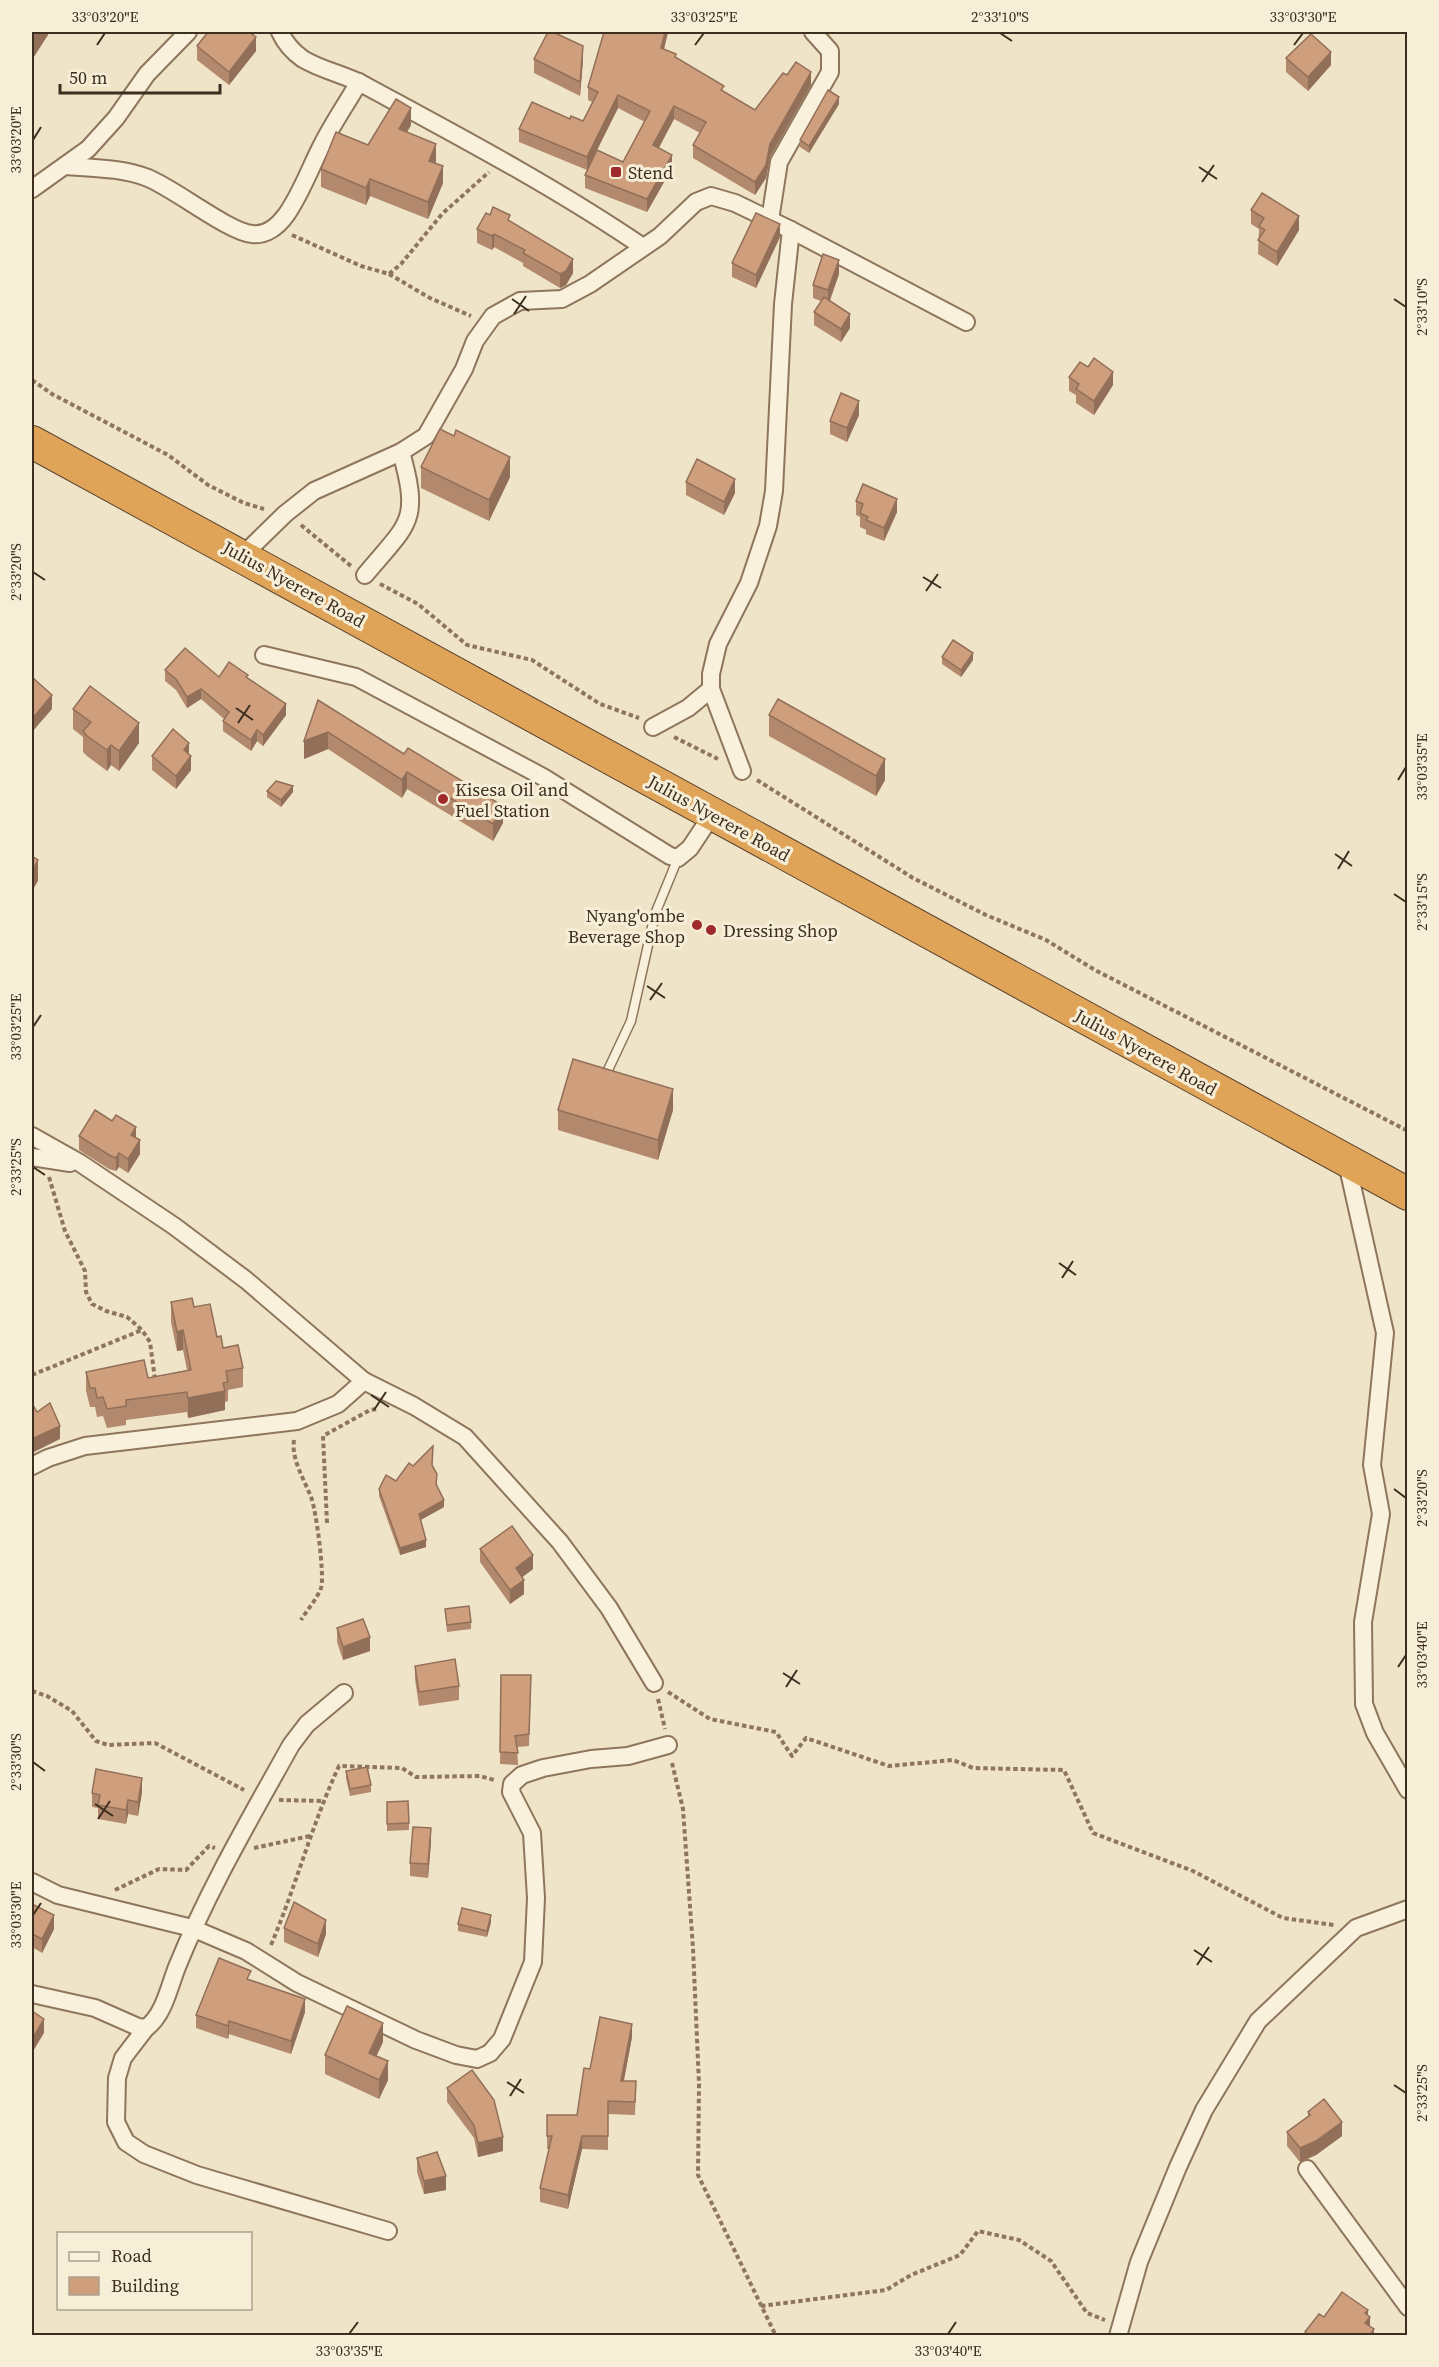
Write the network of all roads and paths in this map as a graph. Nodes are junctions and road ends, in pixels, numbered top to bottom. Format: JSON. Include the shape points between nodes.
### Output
{"nodes":[{"id":1,"x":188,"y":32,"type":"edge"},
{"id":2,"x":280,"y":32,"type":"edge"},
{"id":3,"x":813,"y":32,"type":"edge"},
{"id":4,"x":359,"y":82,"type":"junction"},
{"id":5,"x":502,"y":161,"type":"junction"},
{"id":6,"x":66,"y":166,"type":"junction"},
{"id":7,"x":32,"y":189,"type":"edge"},
{"id":8,"x":770,"y":220,"type":"junction"},
{"id":9,"x":275,"y":227,"type":"junction"},
{"id":10,"x":791,"y":230,"type":"junction"},
{"id":11,"x":643,"y":247,"type":"junction"},
{"id":12,"x":389,"y":274,"type":"junction"},
{"id":13,"x":966,"y":322,"type":"dead end"},
{"id":14,"x":485,"y":323,"type":"junction"},
{"id":15,"x":32,"y":380,"type":"edge"},
{"id":16,"x":32,"y":442,"type":"edge"},
{"id":17,"x":401,"y":453,"type":"junction"},
{"id":18,"x":285,"y":514,"type":"junction"},
{"id":19,"x":242,"y":556,"type":"junction"},
{"id":20,"x":365,"y":575,"type":"junction"},
{"id":21,"x":264,"y":655,"type":"dead end"},
{"id":22,"x":711,"y":689,"type":"junction"},
{"id":23,"x":653,"y":727,"type":"junction"},
{"id":24,"x":742,"y":771,"type":"junction"},
{"id":25,"x":712,"y":815,"type":"junction"},
{"id":26,"x":678,"y":858,"type":"junction"},
{"id":27,"x":608,"y":1070,"type":"edge"},
{"id":28,"x":1407,"y":1131,"type":"edge"},
{"id":29,"x":32,"y":1136,"type":"edge"},
{"id":30,"x":37,"y":1158,"type":"edge"},
{"id":31,"x":80,"y":1163,"type":"junction"},
{"id":32,"x":1347,"y":1163,"type":"junction"},
{"id":33,"x":1407,"y":1194,"type":"edge"},
{"id":34,"x":142,"y":1330,"type":"junction"},
{"id":35,"x":32,"y":1376,"type":"edge"},
{"id":36,"x":364,"y":1381,"type":"junction"},
{"id":37,"x":155,"y":1384,"type":"edge"},
{"id":38,"x":414,"y":1406,"type":"junction"},
{"id":39,"x":297,"y":1421,"type":"junction"},
{"id":40,"x":32,"y":1467,"type":"edge"},
{"id":41,"x":327,"y":1523,"type":"dead end"},
{"id":42,"x":301,"y":1620,"type":"dead end"},
{"id":43,"x":654,"y":1683,"type":"junction"},
{"id":44,"x":32,"y":1691,"type":"edge"},
{"id":45,"x":344,"y":1693,"type":"dead end"},
{"id":46,"x":668,"y":1745,"type":"junction"},
{"id":47,"x":512,"y":1784,"type":"junction"},
{"id":48,"x":1407,"y":1790,"type":"edge"},
{"id":49,"x":261,"y":1800,"type":"junction"},
{"id":50,"x":322,"y":1801,"type":"junction"},
{"id":51,"x":310,"y":1836,"type":"junction"},
{"id":52,"x":232,"y":1853,"type":"junction"},
{"id":53,"x":32,"y":1882,"type":"edge"},
{"id":54,"x":90,"y":1902,"type":"junction"},
{"id":55,"x":1407,"y":1909,"type":"edge"},
{"id":56,"x":192,"y":1928,"type":"junction"},
{"id":57,"x":1356,"y":1928,"type":"junction"},
{"id":58,"x":264,"y":1962,"type":"junction"},
{"id":59,"x":32,"y":1994,"type":"edge"},
{"id":60,"x":146,"y":2028,"type":"junction"},
{"id":61,"x":1307,"y":2169,"type":"dead end"},
{"id":62,"x":388,"y":2232,"type":"dead end"},
{"id":63,"x":761,"y":2306,"type":"junction"},
{"id":64,"x":1407,"y":2307,"type":"edge"},
{"id":65,"x":1119,"y":2331,"type":"edge"},
{"id":66,"x":776,"y":2336,"type":"edge"}],
"edges":[{"from":1,"to":6,"type":"street","via":[[147,74],[88,149]]},
{"from":2,"to":4,"type":"street","via":[[304,59]]},
{"from":3,"to":8,"type":"street","via":[[830,51],[830,72],[779,162]]},
{"from":4,"to":5,"type":"street"},
{"from":4,"to":9,"type":"street","via":[[286,215]]},
{"from":5,"to":11,"type":"street","via":[[590,211]]},
{"from":5,"to":12,"type":"path","via":[[442,214]]},
{"from":6,"to":7,"type":"street"},
{"from":6,"to":9,"type":"street","via":[[146,177],[250,234],[262,234]]},
{"from":8,"to":10,"type":"street"},
{"from":8,"to":11,"type":"street","via":[[711,196],[696,202]]},
{"from":9,"to":12,"type":"path","via":[[361,266]]},
{"from":10,"to":13,"type":"street"},
{"from":10,"to":22,"type":"street","via":[[783,304],[774,491],[768,526],[749,583],[718,644]]},
{"from":11,"to":14,"type":"street","via":[[590,285],[562,299],[520,301]]},
{"from":12,"to":14,"type":"path"},
{"from":14,"to":17,"type":"street","via":[[440,417],[426,436]]},
{"from":15,"to":18,"type":"path","via":[[168,455],[208,485],[244,503]]},
{"from":16,"to":19,"type":"highway","name":"Julius Nyerere Road"},
{"from":17,"to":18,"type":"street","via":[[314,491]]},
{"from":17,"to":20,"type":"street","via":[[411,507],[406,526]]},
{"from":18,"to":19,"type":"street"},
{"from":18,"to":20,"type":"path"},
{"from":19,"to":25,"type":"highway","name":"Julius Nyerere Road"},
{"from":20,"to":23,"type":"path","via":[[418,604],[467,645],[532,660],[600,704]]},
{"from":21,"to":26,"type":"street","via":[[356,677],[543,777]]},
{"from":22,"to":23,"type":"street","via":[[688,708]]},
{"from":22,"to":24,"type":"street"},
{"from":23,"to":24,"type":"path"},
{"from":24,"to":28,"type":"path","via":[[913,878],[1046,940],[1095,970]]},
{"from":25,"to":26,"type":"street","via":[[690,848]]},
{"from":25,"to":32,"type":"highway","name":"Julius Nyerere Road"},
{"from":26,"to":27,"type":"lane","via":[[654,914],[632,1021]]},
{"from":29,"to":31,"type":"street"},
{"from":30,"to":31,"type":"street"},
{"from":30,"to":34,"type":"path","via":[[85,1271],[86,1292],[92,1304],[127,1317]]},
{"from":31,"to":36,"type":"street","via":[[246,1280]]},
{"from":32,"to":33,"type":"highway","name":"Julius Nyerere Road"},
{"from":32,"to":48,"type":"street","via":[[1385,1333],[1372,1465],[1381,1514],[1363,1622],[1364,1704],[1375,1733]]},
{"from":34,"to":35,"type":"path"},
{"from":34,"to":37,"type":"path","via":[[150,1342]]},
{"from":36,"to":38,"type":"street"},
{"from":36,"to":39,"type":"street","via":[[338,1404]]},
{"from":38,"to":41,"type":"path","via":[[370,1410],[323,1436]]},
{"from":38,"to":43,"type":"street","via":[[465,1437],[560,1542],[609,1608]]},
{"from":39,"to":40,"type":"street","via":[[106,1443],[48,1458]]},
{"from":39,"to":42,"type":"path","via":[[293,1446],[312,1500],[322,1564],[321,1588]]},
{"from":43,"to":46,"type":"path"},
{"from":43,"to":57,"type":"path","via":[[710,1719],[776,1732],[792,1756],[806,1738],[889,1766],[953,1760],[973,1768],[1064,1770],[1093,1833],[1193,1870],[1283,1918]]},
{"from":44,"to":49,"type":"path","via":[[72,1712],[96,1741],[108,1745],[155,1743]]},
{"from":45,"to":49,"type":"street","via":[[307,1724]]},
{"from":46,"to":47,"type":"street","via":[[628,1756],[543,1768],[522,1774]]},
{"from":46,"to":63,"type":"path","via":[[683,1809],[693,1948],[699,2084],[698,2175]]},
{"from":47,"to":50,"type":"path","via":[[480,1776],[416,1777],[402,1768],[339,1766]]},
{"from":47,"to":58,"type":"street","via":[[511,1792],[532,1833],[536,1898],[533,1962],[502,2039],[490,2052],[477,2059],[427,2044],[297,1983]]},
{"from":49,"to":50,"type":"path"},
{"from":49,"to":52,"type":"street"},
{"from":50,"to":51,"type":"path"},
{"from":51,"to":52,"type":"path"},
{"from":51,"to":58,"type":"path"},
{"from":52,"to":54,"type":"path","via":[[209,1846],[186,1870],[159,1869]]},
{"from":52,"to":56,"type":"street"},
{"from":53,"to":54,"type":"street"},
{"from":54,"to":56,"type":"street"},
{"from":55,"to":57,"type":"street"},
{"from":56,"to":58,"type":"street"},
{"from":56,"to":60,"type":"street","via":[[164,2003]]},
{"from":57,"to":65,"type":"street","via":[[1258,2021],[1215,2091],[1156,2218]]},
{"from":59,"to":60,"type":"street","via":[[95,2008]]},
{"from":60,"to":62,"type":"street","via":[[123,2058],[117,2078],[116,2122],[126,2142],[144,2154],[197,2175]]},
{"from":61,"to":64,"type":"street"},
{"from":63,"to":65,"type":"path","via":[[886,2290],[960,2255],[978,2230],[1018,2240],[1051,2261],[1087,2313]]},
{"from":63,"to":66,"type":"path"}]}
